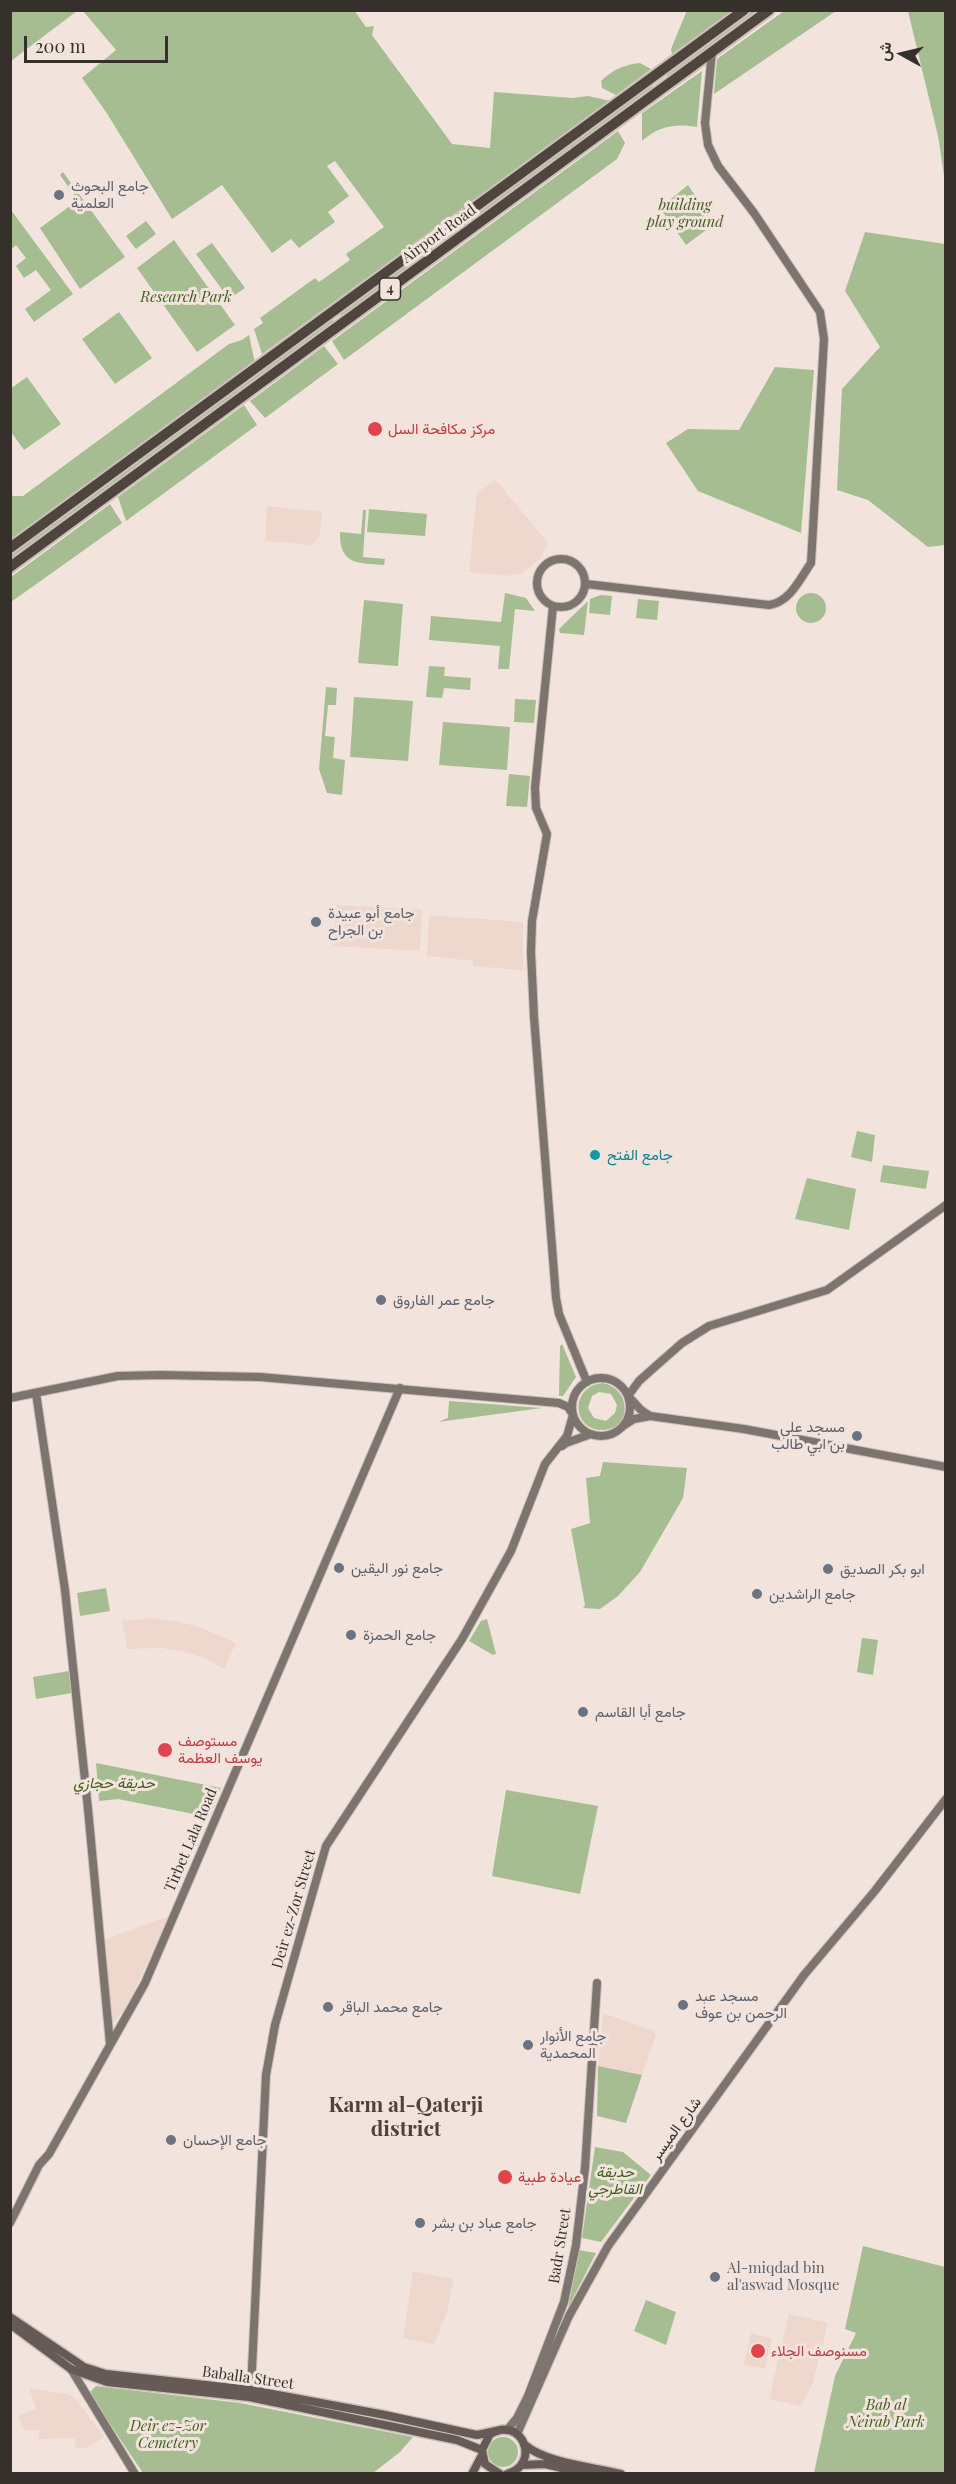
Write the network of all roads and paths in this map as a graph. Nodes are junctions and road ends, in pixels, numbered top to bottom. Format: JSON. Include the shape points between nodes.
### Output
{"nodes":[{"id":1,"x":744,"y":10,"type":"edge"},
{"id":2,"x":769,"y":10,"type":"edge"},
{"id":3,"x":712,"y":52,"type":"junction"},
{"id":4,"x":10,"y":548,"type":"edge"},
{"id":5,"x":10,"y":567,"type":"edge"},
{"id":6,"x":586,"y":584,"type":"junction"},
{"id":7,"x":554,"y":606,"type":"junction"},
{"id":8,"x":945,"y":1205,"type":"edge"},
{"id":9,"x":639,"y":1381,"type":"junction"},
{"id":10,"x":587,"y":1382,"type":"junction"},
{"id":11,"x":619,"y":1383,"type":"junction"},
{"id":12,"x":400,"y":1388,"type":"junction"},
{"id":13,"x":36,"y":1393,"type":"junction"},
{"id":14,"x":575,"y":1394,"type":"junction"},
{"id":15,"x":628,"y":1396,"type":"junction"},
{"id":16,"x":10,"y":1398,"type":"edge"},
{"id":17,"x":559,"y":1403,"type":"junction"},
{"id":18,"x":573,"y":1414,"type":"junction"},
{"id":19,"x":650,"y":1416,"type":"junction"},
{"id":20,"x":623,"y":1426,"type":"junction"},
{"id":21,"x":591,"y":1434,"type":"junction"},
{"id":22,"x":550,"y":1458,"type":"junction"},
{"id":23,"x":945,"y":1467,"type":"edge"},
{"id":24,"x":945,"y":1799,"type":"edge"},
{"id":25,"x":597,"y":1983,"type":"dead end"},
{"id":26,"x":110,"y":2045,"type":"junction"},
{"id":27,"x":10,"y":2223,"type":"edge"},
{"id":28,"x":10,"y":2317,"type":"edge"},
{"id":29,"x":10,"y":2324,"type":"edge"},
{"id":30,"x":71,"y":2369,"type":"junction"},
{"id":31,"x":251,"y":2390,"type":"junction"},
{"id":32,"x":507,"y":2430,"type":"junction"},
{"id":33,"x":495,"y":2431,"type":"junction"},
{"id":34,"x":518,"y":2434,"type":"junction"},
{"id":35,"x":525,"y":2445,"type":"junction"},
{"id":36,"x":482,"y":2453,"type":"junction"},
{"id":37,"x":522,"y":2464,"type":"junction"},
{"id":38,"x":489,"y":2468,"type":"junction"},
{"id":39,"x":135,"y":2474,"type":"edge"},
{"id":40,"x":472,"y":2474,"type":"edge"},
{"id":41,"x":476,"y":2474,"type":"edge"},
{"id":42,"x":500,"y":2474,"type":"edge"},
{"id":43,"x":507,"y":2474,"type":"edge"},
{"id":44,"x":587,"y":2474,"type":"edge"},
{"id":45,"x":621,"y":2474,"type":"edge"}],
"edges":[{"from":1,"to":4,"type":"highway","name":"Airport Road","number":"4"},
{"from":2,"to":3,"type":"highway","name":"Airport Road","number":"4"},
{"from":3,"to":5,"type":"highway","name":"Airport Road","number":"4"},
{"from":3,"to":6,"type":"main road","via":[[705,123],[708,145],[718,166],[808,292],[823,323],[811,563],[780,604]]},
{"from":6,"to":7,"type":"main road","via":[[575,603]]},
{"from":6,"to":7,"type":"main road","via":[[582,569],[569,559],[546,563],[537,585],[542,598]]},
{"from":7,"to":10,"type":"main road","via":[[535,788],[536,808],[548,834],[532,921],[534,1017],[556,1298]]},
{"from":8,"to":9,"type":"main road","via":[[827,1290],[709,1326],[682,1343]]},
{"from":9,"to":11,"type":"main road"},
{"from":9,"to":15,"type":"main road"},
{"from":10,"to":11,"type":"main road","via":[[603,1378]]},
{"from":10,"to":14,"type":"main road"},
{"from":11,"to":15,"type":"main road"},
{"from":12,"to":13,"type":"main road","via":[[260,1377],[160,1375],[118,1376]]},
{"from":12,"to":17,"type":"main road"},
{"from":12,"to":26,"type":"main road","name":"Tirbet Lala Road","via":[[145,1983]]},
{"from":13,"to":16,"type":"main road"},
{"from":13,"to":26,"type":"main road","via":[[65,1590]]},
{"from":14,"to":17,"type":"main road"},
{"from":14,"to":18,"type":"main road"},
{"from":15,"to":19,"type":"main road"},
{"from":15,"to":20,"type":"main road","via":[[630,1412]]},
{"from":17,"to":18,"type":"main road"},
{"from":18,"to":21,"type":"main road"},
{"from":18,"to":22,"type":"main road","name":"Deir ez-Zor Street","via":[[567,1436]]},
{"from":19,"to":20,"type":"main road"},
{"from":19,"to":23,"type":"main road","via":[[744,1428]]},
{"from":20,"to":21,"type":"main road","via":[[612,1434]]},
{"from":21,"to":22,"type":"main road","via":[[566,1443]]},
{"from":22,"to":31,"type":"main road","name":"Deir ez-Zor Street","via":[[511,1551],[462,1639],[330,1838],[315,1881],[275,2025],[266,2075]]},
{"from":24,"to":34,"type":"main road","name":"شارع الميسر","via":[[804,1975],[608,2246],[569,2316]]},
{"from":25,"to":32,"type":"main road","name":"Badr Street","via":[[576,2246],[564,2302],[528,2396]]},
{"from":26,"to":27,"type":"main road","name":"Tirbet Lala Road","via":[[49,2154],[39,2165]]},
{"from":28,"to":31,"type":"main road","name":"Baballa Street","via":[[84,2367],[106,2374]]},
{"from":29,"to":30,"type":"main road"},
{"from":30,"to":36,"type":"main road","via":[[107,2382],[249,2397],[457,2440]]},
{"from":30,"to":39,"type":"main road"},
{"from":31,"to":33,"type":"main road","name":"Baballa Street","via":[[477,2435]]},
{"from":32,"to":33,"type":"main road","name":"Baballa Street"},
{"from":32,"to":34,"type":"main road"},
{"from":33,"to":36,"type":"main road","via":[[486,2439]]},
{"from":34,"to":35,"type":"main road"},
{"from":35,"to":37,"type":"main road"},
{"from":35,"to":45,"type":"main road","via":[[546,2457]]},
{"from":36,"to":38,"type":"main road"},
{"from":36,"to":40,"type":"main road"},
{"from":37,"to":43,"type":"main road"},
{"from":37,"to":44,"type":"main road","via":[[545,2464]]},
{"from":38,"to":41,"type":"main road"},
{"from":38,"to":42,"type":"main road"}]}
